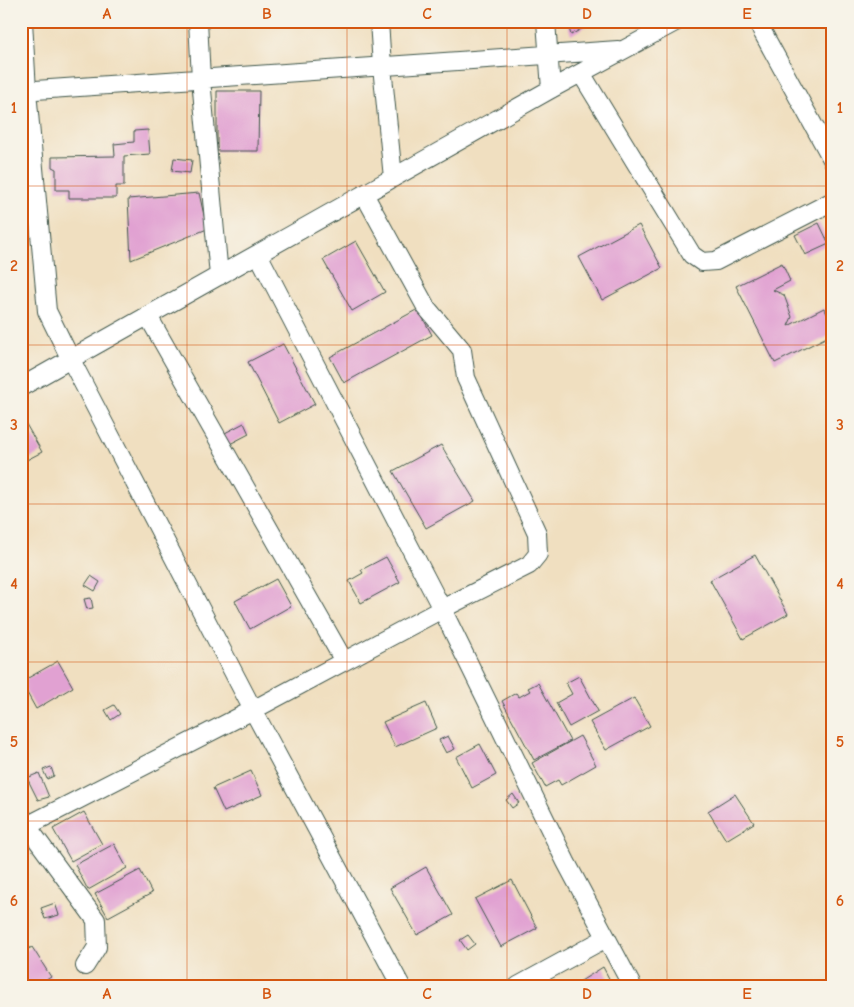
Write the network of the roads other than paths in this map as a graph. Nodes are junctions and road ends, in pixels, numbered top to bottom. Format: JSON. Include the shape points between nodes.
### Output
{"nodes":[{"id":1,"x":23,"y":21,"type":"edge"},
{"id":2,"x":198,"y":21,"type":"edge"},
{"id":3,"x":379,"y":21,"type":"edge"},
{"id":4,"x":546,"y":21,"type":"edge"},
{"id":5,"x":677,"y":21,"type":"edge"},
{"id":6,"x":758,"y":21,"type":"edge"},
{"id":7,"x":624,"y":50,"type":"junction"},
{"id":8,"x":548,"y":55,"type":"junction"},
{"id":9,"x":382,"y":66,"type":"junction"},
{"id":10,"x":581,"y":72,"type":"junction"},
{"id":11,"x":201,"y":79,"type":"junction"},
{"id":12,"x":551,"y":89,"type":"junction"},
{"id":13,"x":24,"y":91,"type":"edge"},
{"id":14,"x":833,"y":162,"type":"edge"},
{"id":15,"x":393,"y":178,"type":"junction"},
{"id":16,"x":364,"y":194,"type":"junction"},
{"id":17,"x":833,"y":201,"type":"edge"},
{"id":18,"x":258,"y":254,"type":"junction"},
{"id":19,"x":219,"y":276,"type":"junction"},
{"id":20,"x":148,"y":316,"type":"junction"},
{"id":21,"x":71,"y":360,"type":"junction"},
{"id":22,"x":21,"y":387,"type":"edge"},
{"id":23,"x":442,"y":609,"type":"junction"},
{"id":24,"x":344,"y":661,"type":"junction"},
{"id":25,"x":253,"y":710,"type":"junction"},
{"id":26,"x":23,"y":823,"type":"edge"},
{"id":27,"x":606,"y":938,"type":"junction"},
{"id":28,"x":85,"y":966,"type":"dead end"},
{"id":29,"x":401,"y":986,"type":"edge"},
{"id":30,"x":518,"y":986,"type":"edge"},
{"id":31,"x":632,"y":986,"type":"edge"}],
"edges":[{"from":1,"to":13,"type":"street"},
{"from":2,"to":11,"type":"street"},
{"from":3,"to":9,"type":"street"},
{"from":4,"to":8,"type":"street"},
{"from":5,"to":7,"type":"street"},
{"from":6,"to":14,"type":"street"},
{"from":7,"to":8,"type":"street"},
{"from":7,"to":10,"type":"street"},
{"from":8,"to":9,"type":"street"},
{"from":8,"to":12,"type":"street"},
{"from":9,"to":11,"type":"street"},
{"from":9,"to":15,"type":"street"},
{"from":10,"to":12,"type":"street"},
{"from":10,"to":17,"type":"street","via":[[692,255],[702,262],[716,261]]},
{"from":11,"to":13,"type":"street"},
{"from":11,"to":19,"type":"street"},
{"from":12,"to":15,"type":"street"},
{"from":13,"to":21,"type":"street","via":[[47,312]]},
{"from":15,"to":16,"type":"street"},
{"from":16,"to":18,"type":"street"},
{"from":16,"to":23,"type":"street","via":[[426,307],[462,350],[466,378],[537,534],[538,554],[530,566]]},
{"from":18,"to":19,"type":"street"},
{"from":18,"to":23,"type":"street"},
{"from":19,"to":20,"type":"street"},
{"from":20,"to":21,"type":"street"},
{"from":20,"to":24,"type":"street"},
{"from":21,"to":22,"type":"street"},
{"from":21,"to":25,"type":"street"},
{"from":23,"to":24,"type":"street"},
{"from":23,"to":27,"type":"street"},
{"from":24,"to":25,"type":"street"},
{"from":25,"to":26,"type":"street"},
{"from":25,"to":29,"type":"street"},
{"from":26,"to":28,"type":"street","via":[[96,920],[97,947]]},
{"from":27,"to":30,"type":"street"},
{"from":27,"to":31,"type":"street"}]}
